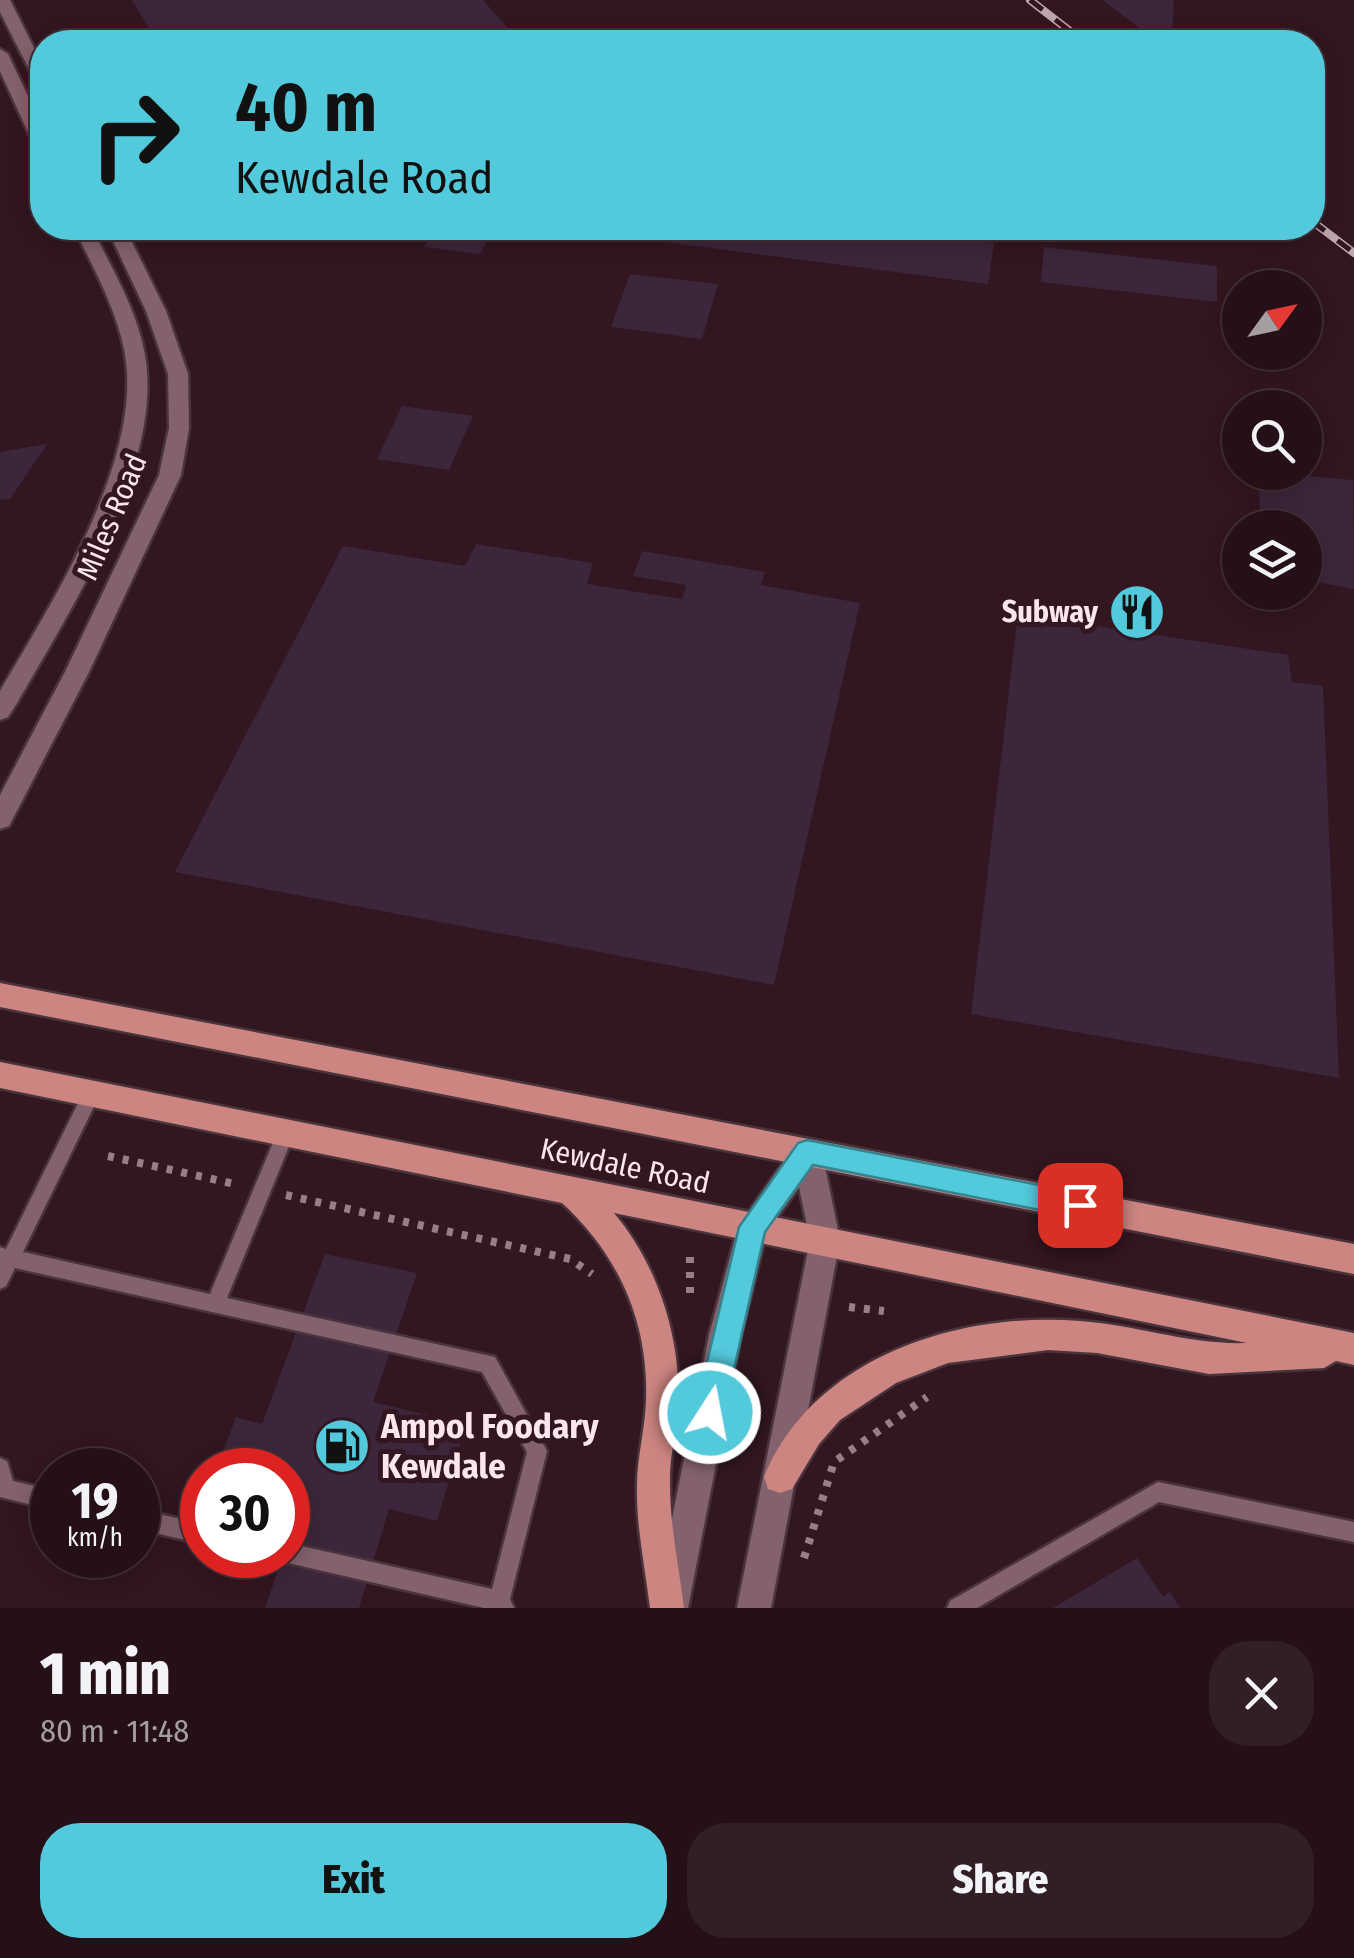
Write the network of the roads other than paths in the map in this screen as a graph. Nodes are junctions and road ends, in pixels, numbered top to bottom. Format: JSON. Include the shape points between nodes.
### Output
{"nodes":[{"id":1,"x":2,"y":0,"type":"edge"},
{"id":2,"x":0,"y":54,"type":"edge"},
{"id":3,"x":30,"y":55,"type":"edge"},
{"id":4,"x":30,"y":117,"type":"edge"},
{"id":5,"x":88,"y":240,"type":"edge"},
{"id":6,"x":122,"y":240,"type":"edge"},
{"id":7,"x":0,"y":711,"type":"edge"},
{"id":8,"x":0,"y":819,"type":"edge"},
{"id":9,"x":0,"y":995,"type":"edge"},
{"id":10,"x":0,"y":1075,"type":"edge"},
{"id":11,"x":91,"y":1094,"type":"junction"},
{"id":12,"x":285,"y":1134,"type":"junction"},
{"id":13,"x":807,"y":1152,"type":"junction"},
{"id":14,"x":570,"y":1190,"type":"junction"},
{"id":15,"x":753,"y":1227,"type":"junction"},
{"id":16,"x":825,"y":1240,"type":"junction"},
{"id":17,"x":5,"y":1257,"type":"edge"},
{"id":18,"x":1354,"y":1258,"type":"edge"},
{"id":19,"x":0,"y":1280,"type":"edge"},
{"id":20,"x":215,"y":1304,"type":"junction"},
{"id":21,"x":1354,"y":1349,"type":"edge"},
{"id":22,"x":0,"y":1468,"type":"edge"},
{"id":23,"x":780,"y":1476,"type":"junction"},
{"id":24,"x":30,"y":1495,"type":"edge"},
{"id":25,"x":1354,"y":1532,"type":"edge"},
{"id":26,"x":310,"y":1558,"type":"edge"},
{"id":27,"x":501,"y":1604,"type":"edge"},
{"id":28,"x":669,"y":1608,"type":"edge"},
{"id":29,"x":754,"y":1608,"type":"edge"},
{"id":30,"x":957,"y":1608,"type":"edge"}],
"edges":[{"from":1,"to":3,"type":"street"},
{"from":2,"to":4,"type":"street"},
{"from":5,"to":7,"type":"street","name":"Miles Road","via":[[137,366],[137,419],[128,465],[106,514]]},
{"from":6,"to":8,"type":"street","name":"Miles Road","via":[[178,374],[179,428],[170,474]]},
{"from":9,"to":13,"type":"main road","name":"Kewdale Road"},
{"from":10,"to":11,"type":"main road","name":"Kewdale Road"},
{"from":11,"to":12,"type":"main road","name":"Kewdale Road"},
{"from":11,"to":17,"type":"lane"},
{"from":12,"to":14,"type":"main road","name":"Kewdale Road"},
{"from":12,"to":20,"type":"lane"},
{"from":13,"to":15,"type":"street"},
{"from":13,"to":16,"type":"street"},
{"from":13,"to":18,"type":"main road","name":"Kewdale Road"},
{"from":14,"to":15,"type":"main road","name":"Kewdale Road"},
{"from":14,"to":28,"type":"main road","via":[[622,1241],[650,1310],[662,1394],[653,1482]]},
{"from":15,"to":16,"type":"main road","name":"Kewdale Road"},
{"from":15,"to":28,"type":"street"},
{"from":16,"to":21,"type":"main road","name":"Kewdale Road"},
{"from":16,"to":23,"type":"street"},
{"from":17,"to":19,"type":"lane"},
{"from":17,"to":20,"type":"lane"},
{"from":20,"to":27,"type":"lane","via":[[488,1364],[537,1452]]},
{"from":21,"to":23,"type":"main road","via":[[1211,1359],[1082,1336],[953,1346],[910,1360],[828,1410]]},
{"from":22,"to":24,"type":"lane","via":[[6,1489]]},
{"from":23,"to":29,"type":"street"},
{"from":25,"to":30,"type":"lane","via":[[1158,1492]]},
{"from":26,"to":27,"type":"lane"}]}
